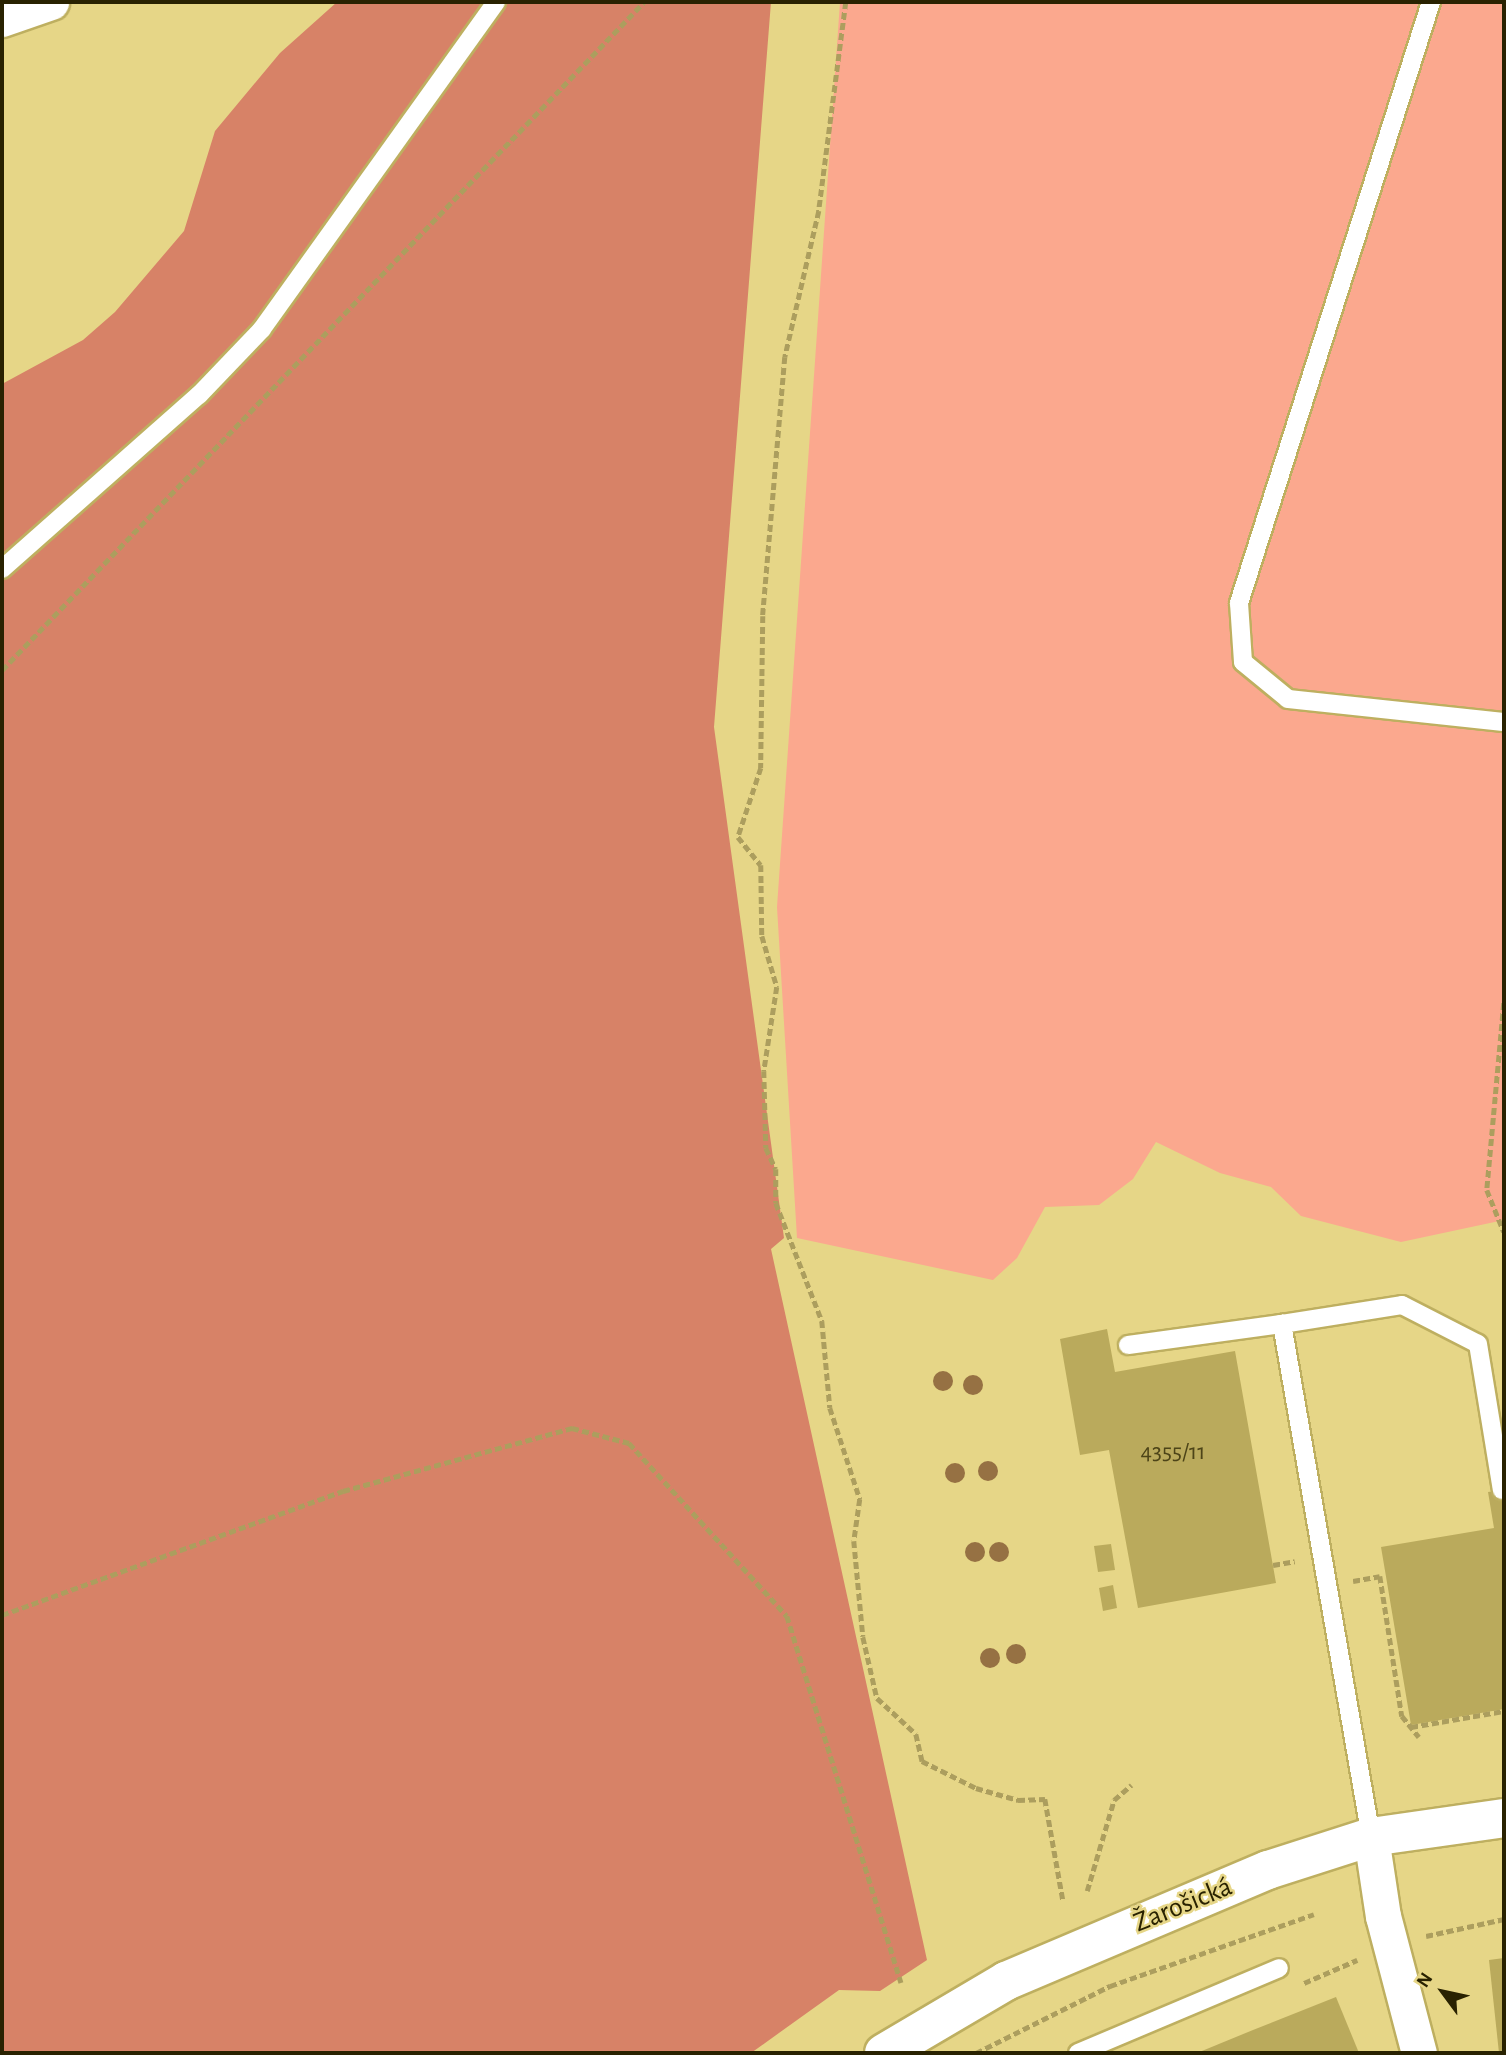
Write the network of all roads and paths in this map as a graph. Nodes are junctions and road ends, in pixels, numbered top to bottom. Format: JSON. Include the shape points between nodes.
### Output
{"nodes":[{"id":1,"x":51,"y":2,"type":"edge"},
{"id":2,"x":496,"y":2,"type":"edge"},
{"id":3,"x":644,"y":2,"type":"edge"},
{"id":4,"x":846,"y":2,"type":"edge"},
{"id":5,"x":1431,"y":2,"type":"edge"},
{"id":6,"x":2,"y":19,"type":"edge"},
{"id":7,"x":2,"y":569,"type":"edge"},
{"id":8,"x":2,"y":670,"type":"edge"},
{"id":9,"x":1504,"y":722,"type":"edge"},
{"id":10,"x":1504,"y":1003,"type":"edge"},
{"id":11,"x":1504,"y":1232,"type":"edge"},
{"id":12,"x":1282,"y":1324,"type":"junction"},
{"id":13,"x":1128,"y":1345,"type":"dead end"},
{"id":14,"x":1502,"y":1490,"type":"dead end"},
{"id":15,"x":2,"y":1615,"type":"edge"},
{"id":16,"x":1504,"y":1712,"type":"edge"},
{"id":17,"x":1410,"y":1727,"type":"dead end"},
{"id":18,"x":1131,"y":1784,"type":"dead end"},
{"id":19,"x":1504,"y":1818,"type":"edge"},
{"id":20,"x":1371,"y":1837,"type":"junction"},
{"id":21,"x":1087,"y":1891,"type":"dead end"},
{"id":22,"x":1063,"y":1900,"type":"dead end"},
{"id":23,"x":1314,"y":1914,"type":"dead end"},
{"id":24,"x":1504,"y":1919,"type":"edge"},
{"id":25,"x":1419,"y":1938,"type":"dead end"},
{"id":26,"x":1368,"y":1955,"type":"dead end"},
{"id":27,"x":1279,"y":1968,"type":"joint"},
{"id":28,"x":901,"y":1983,"type":"dead end"},
{"id":29,"x":884,"y":2053,"type":"edge"},
{"id":30,"x":976,"y":2053,"type":"edge"},
{"id":31,"x":1078,"y":2053,"type":"edge"},
{"id":32,"x":1419,"y":2053,"type":"edge"}],
"edges":[{"from":1,"to":6,"type":"street"},
{"from":2,"to":7,"type":"lane","via":[[261,329],[200,395]]},
{"from":3,"to":8,"type":"path"},
{"from":4,"to":22,"type":"path","via":[[819,211],[785,356],[763,616],[761,768],[738,837],[761,864],[762,936],[777,987],[764,1072],[766,1148],[776,1169],[776,1203],[822,1321],[830,1408],[859,1499],[854,1541],[863,1637],[877,1698],[916,1734],[922,1761],[976,1788],[1018,1800],[1045,1799]]},
{"from":5,"to":9,"type":"lane","via":[[1239,603],[1243,662],[1288,699]]},
{"from":10,"to":11,"type":"path","via":[[1487,1190]]},
{"from":12,"to":13,"type":"lane"},
{"from":12,"to":14,"type":"lane","via":[[1402,1305],[1478,1344]]},
{"from":12,"to":20,"type":"lane"},
{"from":15,"to":28,"type":"path","via":[[343,1491],[545,1435],[572,1428],[629,1443],[787,1616]]},
{"from":16,"to":17,"type":"path"},
{"from":18,"to":21,"type":"path","via":[[1114,1800]]},
{"from":19,"to":20,"type":"main road","name":"Žarošická"},
{"from":20,"to":29,"type":"main road","name":"Žarošická","via":[[1268,1870],[1070,1952]]},
{"from":20,"to":32,"type":"street","via":[[1383,1916]]},
{"from":23,"to":30,"type":"path","via":[[1110,1986]]},
{"from":24,"to":25,"type":"path"},
{"from":26,"to":27,"type":"path","via":[[1304,1983]]},
{"from":27,"to":31,"type":"lane"}]}
